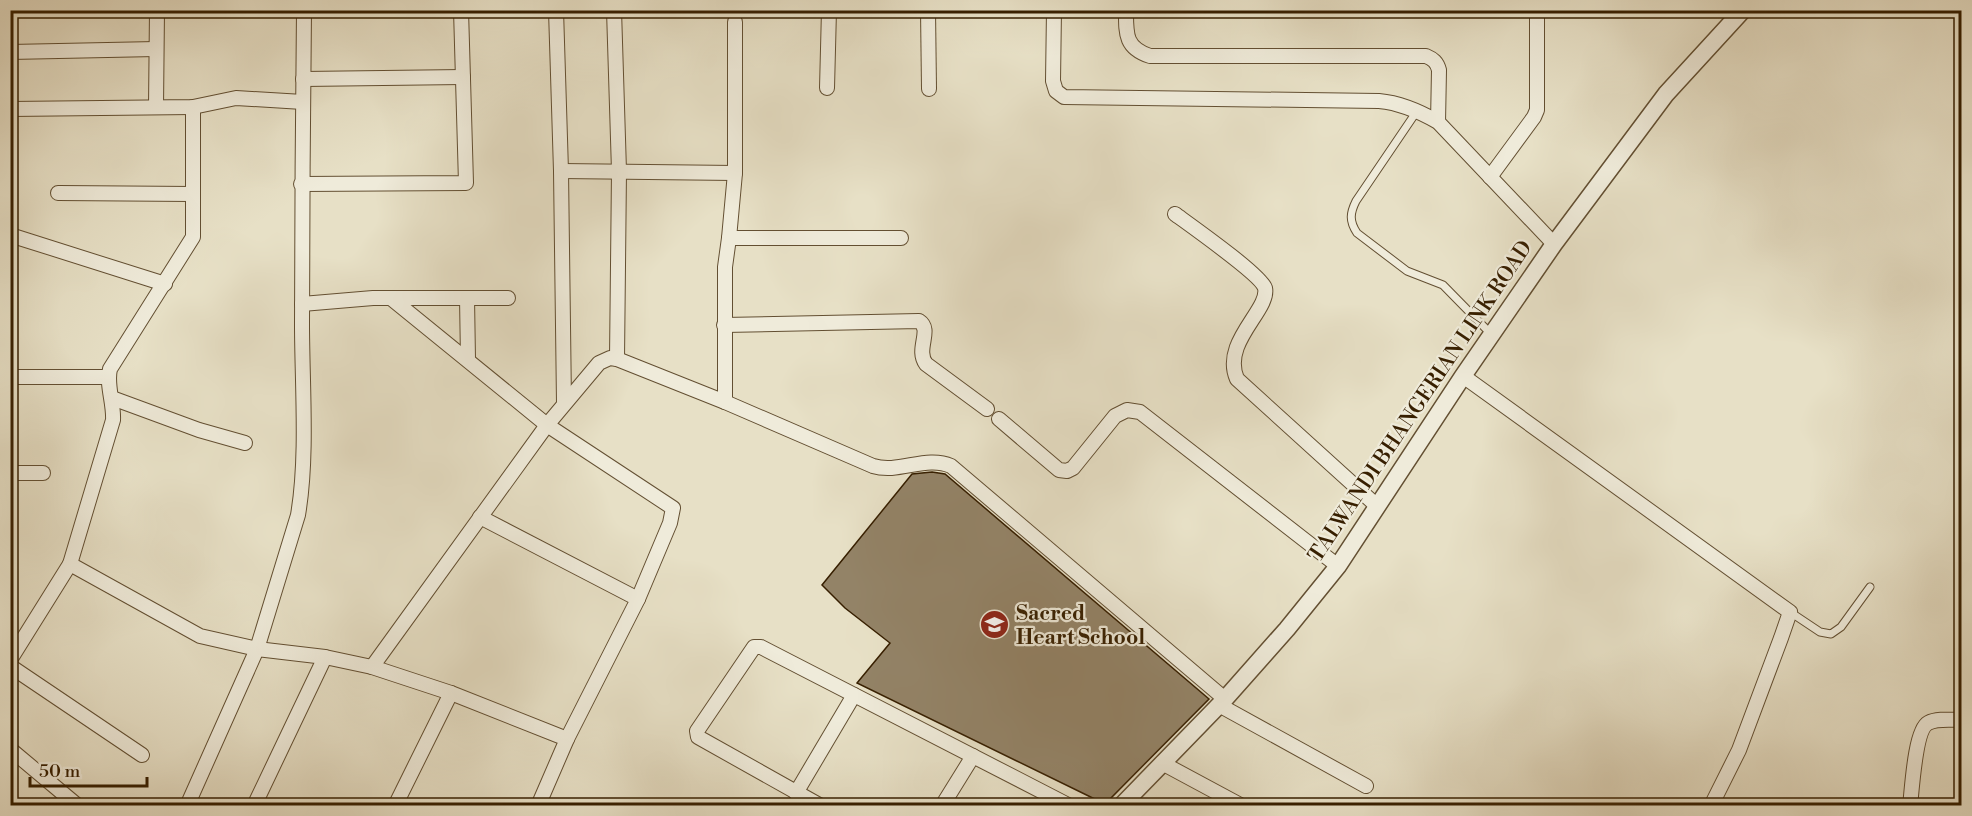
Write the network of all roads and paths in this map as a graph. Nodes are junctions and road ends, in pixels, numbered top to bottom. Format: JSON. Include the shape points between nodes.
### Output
{"nodes":[{"id":1,"x":157,"y":10,"type":"edge"},
{"id":2,"x":304,"y":10,"type":"edge"},
{"id":3,"x":461,"y":10,"type":"edge"},
{"id":4,"x":556,"y":10,"type":"edge"},
{"id":5,"x":614,"y":10,"type":"edge"},
{"id":6,"x":829,"y":10,"type":"edge"},
{"id":7,"x":928,"y":10,"type":"edge"},
{"id":8,"x":1054,"y":10,"type":"edge"},
{"id":9,"x":1126,"y":10,"type":"edge"},
{"id":10,"x":1537,"y":10,"type":"edge"},
{"id":11,"x":1743,"y":10,"type":"edge"},
{"id":12,"x":735,"y":22,"type":"dead end"},
{"id":13,"x":156,"y":49,"type":"junction"},
{"id":14,"x":10,"y":52,"type":"edge"},
{"id":15,"x":463,"y":77,"type":"junction"},
{"id":16,"x":303,"y":80,"type":"junction"},
{"id":17,"x":827,"y":88,"type":"dead end"},
{"id":18,"x":929,"y":89,"type":"dead end"},
{"id":19,"x":303,"y":102,"type":"junction"},
{"id":20,"x":193,"y":106,"type":"junction"},
{"id":21,"x":156,"y":107,"type":"junction"},
{"id":22,"x":10,"y":109,"type":"edge"},
{"id":23,"x":1418,"y":111,"type":"junction"},
{"id":24,"x":1438,"y":122,"type":"junction"},
{"id":25,"x":561,"y":171,"type":"junction"},
{"id":26,"x":619,"y":171,"type":"junction"},
{"id":27,"x":735,"y":173,"type":"junction"},
{"id":28,"x":1490,"y":177,"type":"junction"},
{"id":29,"x":301,"y":184,"type":"junction"},
{"id":30,"x":58,"y":193,"type":"dead end"},
{"id":31,"x":193,"y":194,"type":"junction"},
{"id":32,"x":1175,"y":214,"type":"dead end"},
{"id":33,"x":10,"y":235,"type":"edge"},
{"id":34,"x":729,"y":238,"type":"junction"},
{"id":35,"x":901,"y":238,"type":"dead end"},
{"id":36,"x":1554,"y":244,"type":"junction"},
{"id":37,"x":165,"y":284,"type":"junction"},
{"id":38,"x":467,"y":298,"type":"junction"},
{"id":39,"x":508,"y":298,"type":"dead end"},
{"id":40,"x":392,"y":299,"type":"junction"},
{"id":41,"x":302,"y":304,"type":"junction"},
{"id":42,"x":724,"y":325,"type":"junction"},
{"id":43,"x":1492,"y":335,"type":"junction"},
{"id":44,"x":468,"y":359,"type":"junction"},
{"id":45,"x":617,"y":359,"type":"junction"},
{"id":46,"x":10,"y":376,"type":"edge"},
{"id":47,"x":1463,"y":376,"type":"junction"},
{"id":48,"x":108,"y":377,"type":"junction"},
{"id":49,"x":112,"y":398,"type":"junction"},
{"id":50,"x":725,"y":402,"type":"junction"},
{"id":51,"x":564,"y":403,"type":"junction"},
{"id":52,"x":987,"y":409,"type":"dead end"},
{"id":53,"x":999,"y":419,"type":"dead end"},
{"id":54,"x":547,"y":425,"type":"junction"},
{"id":55,"x":245,"y":443,"type":"dead end"},
{"id":56,"x":10,"y":473,"type":"edge"},
{"id":57,"x":43,"y":473,"type":"dead end"},
{"id":58,"x":1377,"y":506,"type":"junction"},
{"id":59,"x":480,"y":517,"type":"junction"},
{"id":60,"x":70,"y":564,"type":"junction"},
{"id":61,"x":1338,"y":566,"type":"junction"},
{"id":62,"x":1870,"y":587,"type":"dead end"},
{"id":63,"x":638,"y":599,"type":"junction"},
{"id":64,"x":1790,"y":612,"type":"junction"},
{"id":65,"x":257,"y":649,"type":"junction"},
{"id":66,"x":325,"y":657,"type":"junction"},
{"id":67,"x":10,"y":660,"type":"edge"},
{"id":68,"x":10,"y":666,"type":"edge"},
{"id":69,"x":372,"y":667,"type":"junction"},
{"id":70,"x":451,"y":693,"type":"junction"},
{"id":71,"x":854,"y":694,"type":"junction"},
{"id":72,"x":1222,"y":702,"type":"junction"},
{"id":73,"x":1962,"y":720,"type":"edge"},
{"id":74,"x":567,"y":739,"type":"junction"},
{"id":75,"x":10,"y":749,"type":"edge"},
{"id":76,"x":142,"y":754,"type":"dead end"},
{"id":77,"x":972,"y":756,"type":"junction"},
{"id":78,"x":1162,"y":763,"type":"junction"},
{"id":79,"x":1366,"y":786,"type":"dead end"},
{"id":80,"x":796,"y":793,"type":"junction"},
{"id":81,"x":78,"y":806,"type":"edge"},
{"id":82,"x":187,"y":806,"type":"edge"},
{"id":83,"x":254,"y":806,"type":"edge"},
{"id":84,"x":395,"y":806,"type":"edge"},
{"id":85,"x":538,"y":806,"type":"edge"},
{"id":86,"x":821,"y":806,"type":"edge"},
{"id":87,"x":942,"y":806,"type":"edge"},
{"id":88,"x":1071,"y":806,"type":"edge"},
{"id":89,"x":1120,"y":806,"type":"edge"},
{"id":90,"x":1242,"y":806,"type":"edge"},
{"id":91,"x":1712,"y":806,"type":"edge"},
{"id":92,"x":1910,"y":806,"type":"edge"}],
"edges":[{"from":1,"to":13,"type":"street"},
{"from":2,"to":16,"type":"street"},
{"from":3,"to":15,"type":"street"},
{"from":4,"to":25,"type":"street"},
{"from":5,"to":26,"type":"street"},
{"from":6,"to":17,"type":"street"},
{"from":7,"to":18,"type":"street"},
{"from":8,"to":23,"type":"street","via":[[1053,81],[1056,91],[1064,97],[1379,100]]},
{"from":9,"to":24,"type":"street","via":[[1132,46],[1150,56],[1432,58],[1439,70]]},
{"from":10,"to":28,"type":"street","via":[[1537,110]]},
{"from":11,"to":36,"type":"street","name":"TALWANDI BHANGERIAN LINK ROAD","via":[[1666,94]]},
{"from":12,"to":27,"type":"street"},
{"from":13,"to":14,"type":"street"},
{"from":13,"to":21,"type":"street"},
{"from":15,"to":16,"type":"street"},
{"from":15,"to":29,"type":"street","via":[[466,183]]},
{"from":16,"to":19,"type":"street"},
{"from":19,"to":20,"type":"street","via":[[236,98]]},
{"from":19,"to":29,"type":"street"},
{"from":20,"to":21,"type":"street"},
{"from":20,"to":31,"type":"street"},
{"from":21,"to":22,"type":"street"},
{"from":23,"to":24,"type":"street"},
{"from":23,"to":43,"type":"lane","via":[[1356,201],[1351,210],[1352,226],[1399,266],[1443,285]]},
{"from":24,"to":28,"type":"street"},
{"from":25,"to":26,"type":"street"},
{"from":25,"to":51,"type":"street"},
{"from":26,"to":27,"type":"street"},
{"from":26,"to":45,"type":"street"},
{"from":27,"to":34,"type":"street"},
{"from":28,"to":36,"type":"street"},
{"from":29,"to":41,"type":"street"},
{"from":30,"to":31,"type":"street"},
{"from":31,"to":37,"type":"street","via":[[193,237]]},
{"from":32,"to":58,"type":"street","via":[[1254,275],[1265,289],[1235,355],[1233,364],[1238,379]]},
{"from":33,"to":37,"type":"street"},
{"from":34,"to":35,"type":"street"},
{"from":34,"to":42,"type":"street"},
{"from":36,"to":43,"type":"street","name":"TALWANDI BHANGERIAN LINK ROAD"},
{"from":37,"to":48,"type":"street"},
{"from":38,"to":39,"type":"street"},
{"from":38,"to":40,"type":"street"},
{"from":38,"to":44,"type":"street"},
{"from":40,"to":41,"type":"street"},
{"from":40,"to":44,"type":"street"},
{"from":41,"to":65,"type":"street","via":[[300,501]]},
{"from":42,"to":50,"type":"street"},
{"from":42,"to":52,"type":"street","via":[[923,322],[921,354],[926,364]]},
{"from":43,"to":47,"type":"street","name":"TALWANDI BHANGERIAN LINK ROAD"},
{"from":44,"to":54,"type":"street"},
{"from":45,"to":50,"type":"street"},
{"from":45,"to":51,"type":"street","via":[[599,363]]},
{"from":46,"to":48,"type":"street"},
{"from":47,"to":58,"type":"street","name":"TALWANDI BHANGERIAN LINK ROAD"},
{"from":47,"to":64,"type":"street"},
{"from":48,"to":49,"type":"street"},
{"from":49,"to":55,"type":"street"},
{"from":49,"to":60,"type":"street","via":[[113,420]]},
{"from":50,"to":72,"type":"street","via":[[880,468],[938,462],[951,466]]},
{"from":51,"to":54,"type":"street"},
{"from":53,"to":61,"type":"street","via":[[1059,470],[1067,471],[1115,416],[1127,410],[1140,412]]},
{"from":54,"to":59,"type":"street"},
{"from":54,"to":63,"type":"street","via":[[673,508]]},
{"from":56,"to":57,"type":"street"},
{"from":58,"to":61,"type":"street","name":"TALWANDI BHANGERIAN LINK ROAD"},
{"from":59,"to":63,"type":"street"},
{"from":59,"to":69,"type":"street"},
{"from":60,"to":65,"type":"street","via":[[193,633]]},
{"from":60,"to":67,"type":"street"},
{"from":61,"to":72,"type":"street","name":"TALWANDI BHANGERIAN LINK ROAD"},
{"from":62,"to":64,"type":"lane","via":[[1832,634],[1820,632]]},
{"from":63,"to":74,"type":"street"},
{"from":64,"to":91,"type":"street","via":[[1739,750]]},
{"from":65,"to":66,"type":"street"},
{"from":65,"to":82,"type":"street"},
{"from":66,"to":69,"type":"street"},
{"from":66,"to":83,"type":"street"},
{"from":68,"to":76,"type":"street"},
{"from":69,"to":70,"type":"street"},
{"from":70,"to":74,"type":"street"},
{"from":70,"to":84,"type":"street"},
{"from":71,"to":77,"type":"street"},
{"from":71,"to":80,"type":"street"},
{"from":71,"to":80,"type":"street","via":[[756,646],[697,731],[700,739]]},
{"from":72,"to":78,"type":"street","name":"TALWANDI BHANGERIAN LINK ROAD"},
{"from":72,"to":79,"type":"street"},
{"from":73,"to":92,"type":"street","via":[[1925,724]]},
{"from":74,"to":85,"type":"street"},
{"from":75,"to":81,"type":"street"},
{"from":77,"to":87,"type":"street"},
{"from":77,"to":88,"type":"street"},
{"from":78,"to":89,"type":"street","name":"TALWANDI BHANGERIAN LINK ROAD"},
{"from":78,"to":90,"type":"street"},
{"from":80,"to":86,"type":"street"}]}
